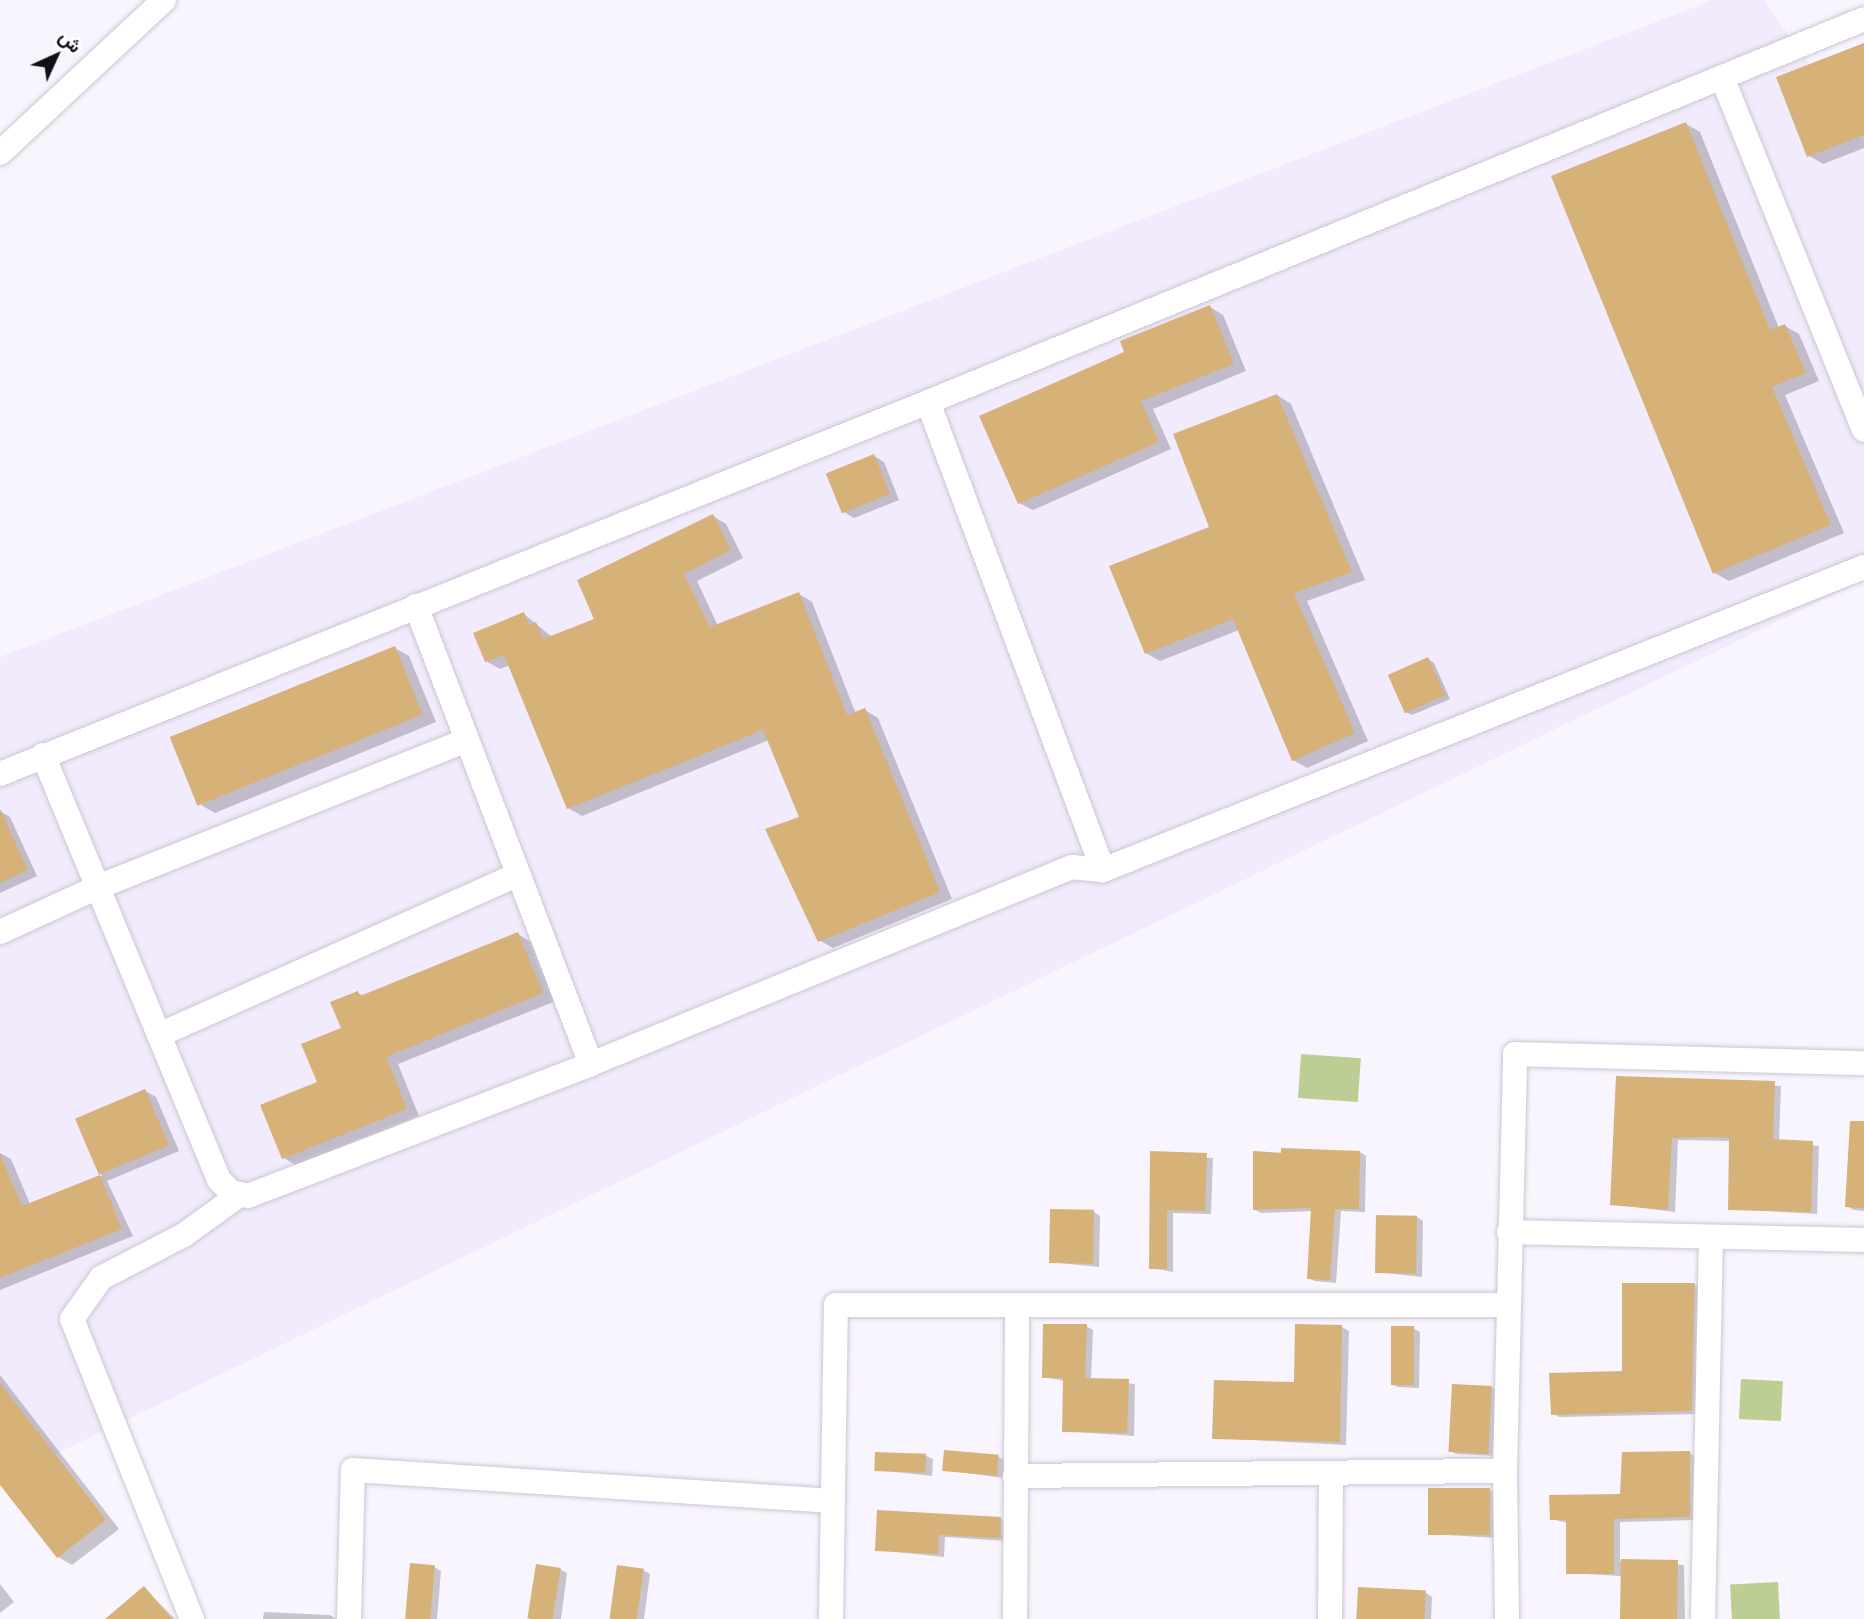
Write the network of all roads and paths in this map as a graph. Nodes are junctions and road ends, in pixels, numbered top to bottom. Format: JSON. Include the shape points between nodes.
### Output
{"nodes":[{"id":1,"x":163,"y":0,"type":"edge"},
{"id":2,"x":1864,"y":19,"type":"edge"},
{"id":3,"x":1722,"y":77,"type":"junction"},
{"id":4,"x":5,"y":137,"type":"edge"},
{"id":5,"x":928,"y":402,"type":"junction"},
{"id":6,"x":1864,"y":429,"type":"edge"},
{"id":7,"x":1864,"y":567,"type":"edge"},
{"id":8,"x":416,"y":606,"type":"junction"},
{"id":9,"x":467,"y":740,"type":"junction"},
{"id":10,"x":43,"y":755,"type":"junction"},
{"id":11,"x":0,"y":774,"type":"edge"},
{"id":12,"x":1103,"y":870,"type":"junction"},
{"id":13,"x":519,"y":874,"type":"junction"},
{"id":14,"x":98,"y":887,"type":"junction"},
{"id":15,"x":0,"y":932,"type":"edge"},
{"id":16,"x":159,"y":1035,"type":"junction"},
{"id":17,"x":1864,"y":1063,"type":"edge"},
{"id":18,"x":591,"y":1064,"type":"junction"},
{"id":19,"x":239,"y":1195,"type":"junction"},
{"id":20,"x":1509,"y":1232,"type":"junction"},
{"id":21,"x":1711,"y":1237,"type":"junction"},
{"id":22,"x":1864,"y":1240,"type":"edge"},
{"id":23,"x":1017,"y":1305,"type":"junction"},
{"id":24,"x":1508,"y":1306,"type":"junction"},
{"id":25,"x":1505,"y":1472,"type":"junction"},
{"id":26,"x":1331,"y":1475,"type":"junction"},
{"id":27,"x":1015,"y":1476,"type":"junction"},
{"id":28,"x":833,"y":1501,"type":"junction"},
{"id":29,"x":192,"y":1619,"type":"edge"},
{"id":30,"x":349,"y":1619,"type":"edge"},
{"id":31,"x":831,"y":1619,"type":"edge"},
{"id":32,"x":1015,"y":1619,"type":"edge"},
{"id":33,"x":1330,"y":1619,"type":"edge"},
{"id":34,"x":1507,"y":1619,"type":"edge"},
{"id":35,"x":1703,"y":1619,"type":"edge"}],
"edges":[{"from":1,"to":4,"type":"street"},
{"from":2,"to":3,"type":"street"},
{"from":3,"to":5,"type":"street"},
{"from":3,"to":6,"type":"street"},
{"from":5,"to":8,"type":"street"},
{"from":5,"to":12,"type":"street"},
{"from":7,"to":12,"type":"street"},
{"from":8,"to":9,"type":"street"},
{"from":8,"to":10,"type":"street"},
{"from":9,"to":13,"type":"street"},
{"from":9,"to":14,"type":"street"},
{"from":10,"to":11,"type":"street"},
{"from":10,"to":14,"type":"street"},
{"from":12,"to":18,"type":"street","via":[[1072,867]]},
{"from":13,"to":16,"type":"street"},
{"from":13,"to":18,"type":"street"},
{"from":14,"to":15,"type":"street"},
{"from":14,"to":16,"type":"street"},
{"from":16,"to":19,"type":"street","via":[[219,1180]]},
{"from":17,"to":20,"type":"street","via":[[1515,1054]]},
{"from":18,"to":19,"type":"street","via":[[256,1195]]},
{"from":19,"to":29,"type":"street","via":[[184,1235],[101,1278],[72,1319]]},
{"from":20,"to":21,"type":"street"},
{"from":20,"to":24,"type":"street"},
{"from":21,"to":22,"type":"street"},
{"from":21,"to":35,"type":"street"},
{"from":23,"to":24,"type":"street"},
{"from":23,"to":27,"type":"street"},
{"from":23,"to":28,"type":"street","via":[[836,1305]]},
{"from":24,"to":25,"type":"street"},
{"from":25,"to":26,"type":"street"},
{"from":25,"to":34,"type":"street"},
{"from":26,"to":27,"type":"street"},
{"from":26,"to":33,"type":"street"},
{"from":27,"to":32,"type":"street"},
{"from":28,"to":30,"type":"street","via":[[353,1470]]},
{"from":28,"to":31,"type":"street"}]}
